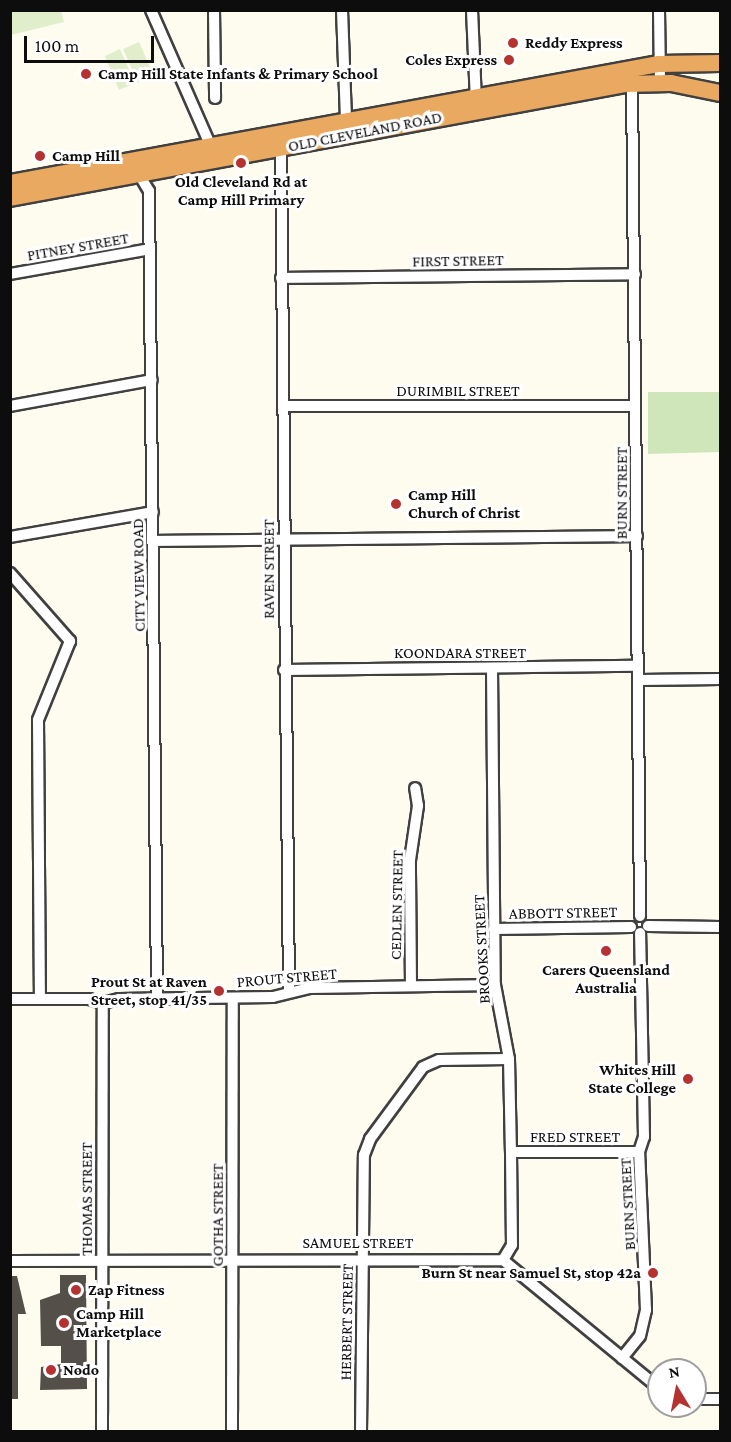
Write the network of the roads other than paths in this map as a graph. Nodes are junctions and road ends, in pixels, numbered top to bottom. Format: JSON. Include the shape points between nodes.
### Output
{"nodes":[{"id":1,"x":151,"y":10,"type":"edge"},
{"id":2,"x":214,"y":10,"type":"edge"},
{"id":3,"x":342,"y":10,"type":"edge"},
{"id":4,"x":472,"y":10,"type":"edge"},
{"id":5,"x":659,"y":10,"type":"edge"},
{"id":6,"x":720,"y":63,"type":"edge"},
{"id":7,"x":659,"y":64,"type":"junction"},
{"id":8,"x":632,"y":76,"type":"junction"},
{"id":9,"x":660,"y":82,"type":"junction"},
{"id":10,"x":720,"y":93,"type":"edge"},
{"id":11,"x":215,"y":98,"type":"dead end"},
{"id":12,"x":477,"y":104,"type":"junction"},
{"id":13,"x":346,"y":121,"type":"junction"},
{"id":14,"x":281,"y":147,"type":"junction"},
{"id":15,"x":213,"y":153,"type":"junction"},
{"id":16,"x":124,"y":162,"type":"junction"},
{"id":17,"x":139,"y":174,"type":"junction"},
{"id":18,"x":10,"y":183,"type":"edge"},
{"id":19,"x":10,"y":198,"type":"edge"},
{"id":20,"x":150,"y":249,"type":"junction"},
{"id":21,"x":10,"y":274,"type":"edge"},
{"id":22,"x":635,"y":274,"type":"junction"},
{"id":23,"x":281,"y":278,"type":"junction"},
{"id":24,"x":152,"y":380,"type":"junction"},
{"id":25,"x":10,"y":406,"type":"edge"},
{"id":26,"x":283,"y":406,"type":"junction"},
{"id":27,"x":632,"y":406,"type":"junction"},
{"id":28,"x":153,"y":512,"type":"junction"},
{"id":29,"x":636,"y":536,"type":"junction"},
{"id":30,"x":10,"y":537,"type":"edge"},
{"id":31,"x":284,"y":539,"type":"junction"},
{"id":32,"x":154,"y":540,"type":"junction"},
{"id":33,"x":10,"y":573,"type":"edge"},
{"id":34,"x":636,"y":666,"type":"junction"},
{"id":35,"x":492,"y":668,"type":"junction"},
{"id":36,"x":284,"y":670,"type":"junction"},
{"id":37,"x":720,"y":679,"type":"edge"},
{"id":38,"x":640,"y":680,"type":"junction"},
{"id":39,"x":415,"y":788,"type":"dead end"},
{"id":40,"x":720,"y":927,"type":"edge"},
{"id":41,"x":494,"y":929,"type":"junction"},
{"id":42,"x":640,"y":929,"type":"junction"},
{"id":43,"x":495,"y":985,"type":"junction"},
{"id":44,"x":411,"y":986,"type":"junction"},
{"id":45,"x":289,"y":991,"type":"junction"},
{"id":46,"x":40,"y":998,"type":"junction"},
{"id":47,"x":157,"y":998,"type":"junction"},
{"id":48,"x":233,"y":998,"type":"junction"},
{"id":49,"x":10,"y":999,"type":"edge"},
{"id":50,"x":103,"y":1003,"type":"junction"},
{"id":51,"x":509,"y":1059,"type":"junction"},
{"id":52,"x":511,"y":1152,"type":"junction"},
{"id":53,"x":639,"y":1152,"type":"junction"},
{"id":54,"x":363,"y":1258,"type":"junction"},
{"id":55,"x":233,"y":1259,"type":"junction"},
{"id":56,"x":503,"y":1260,"type":"junction"},
{"id":57,"x":10,"y":1261,"type":"edge"},
{"id":58,"x":102,"y":1261,"type":"junction"},
{"id":59,"x":622,"y":1358,"type":"junction"},
{"id":60,"x":647,"y":1378,"type":"edge"},
{"id":61,"x":102,"y":1431,"type":"edge"},
{"id":62,"x":232,"y":1431,"type":"edge"},
{"id":63,"x":361,"y":1431,"type":"edge"}],
"edges":[{"from":1,"to":15,"type":"street"},
{"from":2,"to":11,"type":"street"},
{"from":3,"to":13,"type":"street"},
{"from":4,"to":12,"type":"street"},
{"from":5,"to":7,"type":"street"},
{"from":6,"to":7,"type":"highway","name":"OLD CLEVELAND ROAD"},
{"from":7,"to":8,"type":"highway","name":"OLD CLEVELAND ROAD"},
{"from":7,"to":9,"type":"street"},
{"from":8,"to":9,"type":"highway","name":"OLD CLEVELAND ROAD"},
{"from":8,"to":12,"type":"highway","name":"OLD CLEVELAND ROAD"},
{"from":8,"to":22,"type":"street","name":"BURN STREET"},
{"from":9,"to":10,"type":"highway","name":"OLD CLEVELAND ROAD"},
{"from":12,"to":13,"type":"highway","name":"OLD CLEVELAND ROAD"},
{"from":12,"to":14,"type":"highway","name":"OLD CLEVELAND ROAD"},
{"from":13,"to":15,"type":"highway","name":"OLD CLEVELAND ROAD"},
{"from":14,"to":15,"type":"highway","name":"OLD CLEVELAND ROAD"},
{"from":14,"to":23,"type":"street","name":"RAVEN STREET"},
{"from":15,"to":16,"type":"highway","name":"OLD CLEVELAND ROAD"},
{"from":15,"to":17,"type":"highway","name":"OLD CLEVELAND ROAD"},
{"from":16,"to":17,"type":"street"},
{"from":16,"to":18,"type":"highway","name":"OLD CLEVELAND ROAD"},
{"from":17,"to":19,"type":"highway","name":"OLD CLEVELAND ROAD"},
{"from":17,"to":20,"type":"street","name":"CITY VIEW ROAD","via":[[149,191]]},
{"from":20,"to":21,"type":"street","name":"PITNEY STREET"},
{"from":20,"to":24,"type":"street","name":"CITY VIEW ROAD"},
{"from":22,"to":23,"type":"street","name":"FIRST STREET"},
{"from":22,"to":27,"type":"street","name":"BURN STREET"},
{"from":23,"to":26,"type":"street","name":"RAVEN STREET"},
{"from":24,"to":25,"type":"street"},
{"from":24,"to":28,"type":"street","name":"CITY VIEW ROAD"},
{"from":26,"to":27,"type":"street","name":"DURIMBIL STREET"},
{"from":26,"to":31,"type":"street","name":"RAVEN STREET"},
{"from":27,"to":29,"type":"street","name":"BURN STREET","via":[[636,418]]},
{"from":28,"to":30,"type":"street"},
{"from":28,"to":32,"type":"street","name":"CITY VIEW ROAD"},
{"from":29,"to":31,"type":"street"},
{"from":29,"to":34,"type":"street","name":"BURN STREET"},
{"from":31,"to":32,"type":"street"},
{"from":31,"to":36,"type":"street","name":"RAVEN STREET"},
{"from":32,"to":47,"type":"street","name":"CITY VIEW ROAD"},
{"from":33,"to":46,"type":"street","via":[[70,642],[38,720]]},
{"from":34,"to":35,"type":"street","name":"KOONDARA STREET"},
{"from":34,"to":38,"type":"street","name":"BURN STREET"},
{"from":35,"to":36,"type":"street","name":"KOONDARA STREET"},
{"from":35,"to":41,"type":"street","name":"BROOKS STREET"},
{"from":36,"to":45,"type":"street","name":"RAVEN STREET"},
{"from":37,"to":38,"type":"street"},
{"from":38,"to":42,"type":"street","name":"BURN STREET","via":[[640,916],[633,920]]},
{"from":39,"to":44,"type":"street","name":"CEDLEN STREET","via":[[418,806],[410,860]]},
{"from":40,"to":42,"type":"street","name":"ABBOTT STREET"},
{"from":41,"to":42,"type":"street","name":"ABBOTT STREET"},
{"from":41,"to":43,"type":"street","name":"BROOKS STREET"},
{"from":42,"to":53,"type":"street","name":"BURN STREET","via":[[644,1137]]},
{"from":43,"to":44,"type":"street","name":"PROUT STREET"},
{"from":43,"to":51,"type":"street","name":"BROOKS STREET"},
{"from":44,"to":45,"type":"street","name":"PROUT STREET"},
{"from":45,"to":48,"type":"street","name":"PROUT STREET","via":[[273,997]]},
{"from":46,"to":49,"type":"street","name":"PROUT STREET"},
{"from":46,"to":50,"type":"street","name":"PROUT STREET"},
{"from":47,"to":48,"type":"street","name":"PROUT STREET"},
{"from":47,"to":50,"type":"street","name":"PROUT STREET"},
{"from":48,"to":55,"type":"street","name":"GOTHA STREET"},
{"from":50,"to":58,"type":"street","name":"THOMAS STREET"},
{"from":51,"to":52,"type":"street","name":"BROOKS STREET"},
{"from":51,"to":54,"type":"street","name":"HERBERT STREET","via":[[439,1060],[423,1067],[370,1139],[364,1155]]},
{"from":52,"to":53,"type":"street","name":"FRED STREET"},
{"from":52,"to":56,"type":"street","name":"BROOKS STREET","via":[[512,1245]]},
{"from":53,"to":59,"type":"street","name":"BURN STREET","via":[[646,1310],[640,1336]]},
{"from":54,"to":55,"type":"street","name":"SAMUEL STREET"},
{"from":54,"to":56,"type":"street","name":"SAMUEL STREET"},
{"from":54,"to":63,"type":"street","name":"HERBERT STREET"},
{"from":55,"to":58,"type":"street","name":"SAMUEL STREET"},
{"from":55,"to":62,"type":"street","name":"GOTHA STREET"},
{"from":56,"to":59,"type":"street"},
{"from":57,"to":58,"type":"street","name":"SAMUEL STREET"},
{"from":58,"to":61,"type":"street","name":"THOMAS STREET"},
{"from":59,"to":60,"type":"street"}]}
